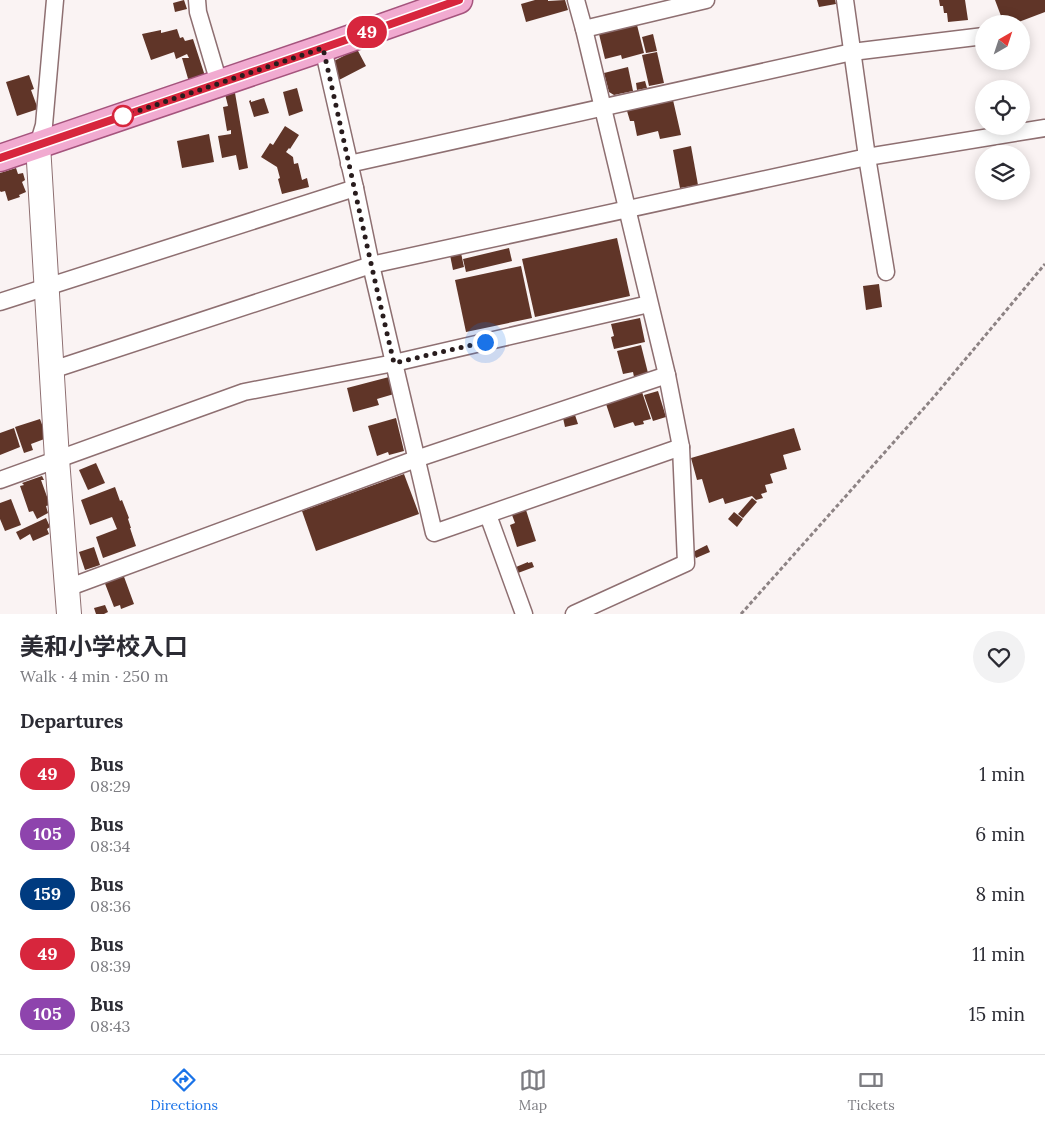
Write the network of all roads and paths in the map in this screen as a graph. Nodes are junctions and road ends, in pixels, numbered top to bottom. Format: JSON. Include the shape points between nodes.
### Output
{"nodes":[{"id":1,"x":55,"y":0,"type":"edge"},
{"id":2,"x":197,"y":0,"type":"edge"},
{"id":3,"x":459,"y":0,"type":"edge"},
{"id":4,"x":576,"y":0,"type":"edge"},
{"id":5,"x":706,"y":0,"type":"edge"},
{"id":6,"x":845,"y":0,"type":"edge"},
{"id":7,"x":584,"y":28,"type":"junction"},
{"id":8,"x":975,"y":37,"type":"edge"},
{"id":9,"x":323,"y":48,"type":"junction"},
{"id":10,"x":852,"y":52,"type":"junction"},
{"id":11,"x":219,"y":83,"type":"junction"},
{"id":12,"x":603,"y":107,"type":"junction"},
{"id":13,"x":1045,"y":128,"type":"edge"},
{"id":14,"x":38,"y":145,"type":"junction"},
{"id":15,"x":867,"y":157,"type":"junction"},
{"id":16,"x":0,"y":158,"type":"edge"},
{"id":17,"x":349,"y":164,"type":"junction"},
{"id":18,"x":355,"y":188,"type":"junction"},
{"id":19,"x":627,"y":208,"type":"junction"},
{"id":20,"x":1045,"y":264,"type":"edge"},
{"id":21,"x":371,"y":265,"type":"junction"},
{"id":22,"x":886,"y":272,"type":"dead end"},
{"id":23,"x":48,"y":287,"type":"junction"},
{"id":24,"x":0,"y":302,"type":"edge"},
{"id":25,"x":649,"y":304,"type":"junction"},
{"id":26,"x":394,"y":363,"type":"junction"},
{"id":27,"x":52,"y":370,"type":"junction"},
{"id":28,"x":667,"y":375,"type":"junction"},
{"id":29,"x":681,"y":447,"type":"junction"},
{"id":30,"x":57,"y":459,"type":"junction"},
{"id":31,"x":416,"y":459,"type":"junction"},
{"id":32,"x":0,"y":480,"type":"edge"},
{"id":33,"x":488,"y":515,"type":"junction"},
{"id":34,"x":66,"y":588,"type":"junction"},
{"id":35,"x":68,"y":614,"type":"edge"},
{"id":36,"x":524,"y":614,"type":"edge"},
{"id":37,"x":574,"y":614,"type":"edge"},
{"id":38,"x":741,"y":614,"type":"edge"}],
"edges":[{"from":1,"to":14,"type":"street","via":[[44,125]]},
{"from":2,"to":11,"type":"street"},
{"from":3,"to":9,"type":"main road"},
{"from":4,"to":7,"type":"street"},
{"from":5,"to":7,"type":"street"},
{"from":6,"to":10,"type":"street"},
{"from":7,"to":12,"type":"street"},
{"from":8,"to":10,"type":"street"},
{"from":9,"to":11,"type":"main road"},
{"from":9,"to":17,"type":"street"},
{"from":10,"to":12,"type":"street"},
{"from":10,"to":15,"type":"street"},
{"from":11,"to":14,"type":"main road"},
{"from":12,"to":17,"type":"street"},
{"from":12,"to":19,"type":"street"},
{"from":13,"to":15,"type":"street"},
{"from":14,"to":16,"type":"main road"},
{"from":14,"to":23,"type":"street"},
{"from":15,"to":19,"type":"street"},
{"from":15,"to":22,"type":"street"},
{"from":17,"to":18,"type":"street"},
{"from":18,"to":21,"type":"street"},
{"from":18,"to":23,"type":"street"},
{"from":19,"to":21,"type":"street"},
{"from":19,"to":25,"type":"street"},
{"from":20,"to":38,"type":"path","via":[[933,398]]},
{"from":21,"to":26,"type":"street"},
{"from":21,"to":27,"type":"street"},
{"from":23,"to":24,"type":"street"},
{"from":23,"to":27,"type":"street"},
{"from":25,"to":26,"type":"street"},
{"from":25,"to":28,"type":"street"},
{"from":26,"to":30,"type":"street","via":[[244,392]]},
{"from":26,"to":31,"type":"street"},
{"from":27,"to":30,"type":"street"},
{"from":28,"to":29,"type":"street"},
{"from":28,"to":31,"type":"street"},
{"from":29,"to":33,"type":"street"},
{"from":29,"to":37,"type":"street","via":[[686,563]]},
{"from":30,"to":32,"type":"street"},
{"from":30,"to":34,"type":"street"},
{"from":31,"to":33,"type":"street","via":[[434,533]]},
{"from":31,"to":34,"type":"street"},
{"from":33,"to":36,"type":"street"},
{"from":34,"to":35,"type":"street"}]}
